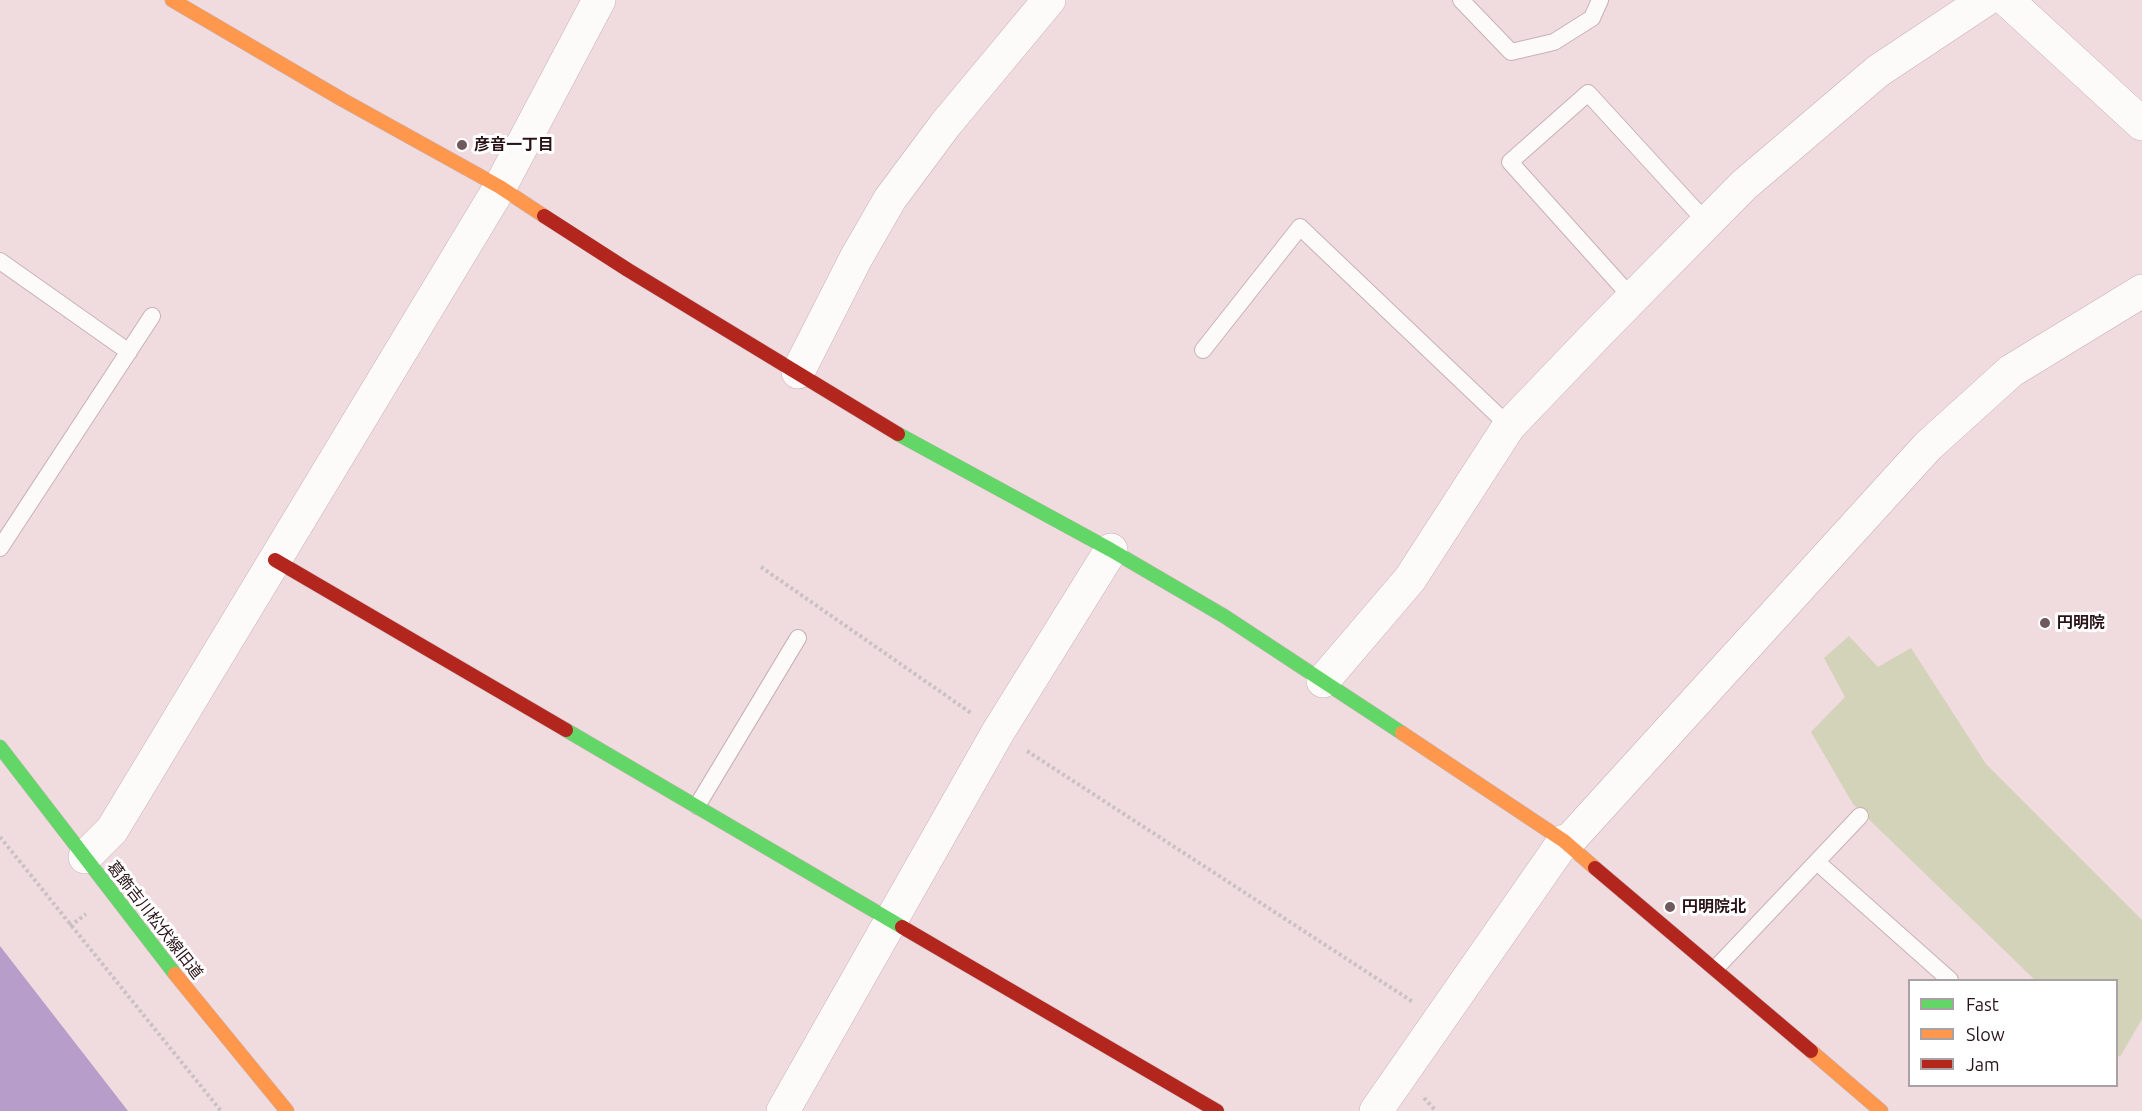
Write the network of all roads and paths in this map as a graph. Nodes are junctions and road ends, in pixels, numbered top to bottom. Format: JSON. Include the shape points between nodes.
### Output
{"nodes":[{"id":1,"x":172,"y":0,"type":"edge"},
{"id":2,"x":599,"y":0,"type":"edge"},
{"id":3,"x":1049,"y":0,"type":"edge"},
{"id":4,"x":1461,"y":0,"type":"edge"},
{"id":5,"x":1600,"y":0,"type":"edge"},
{"id":6,"x":1985,"y":0,"type":"edge"},
{"id":7,"x":2007,"y":0,"type":"edge"},
{"id":8,"x":2142,"y":124,"type":"edge"},
{"id":9,"x":500,"y":187,"type":"junction"},
{"id":10,"x":1707,"y":223,"type":"junction"},
{"id":11,"x":0,"y":261,"type":"edge"},
{"id":12,"x":2142,"y":291,"type":"edge"},
{"id":13,"x":1633,"y":299,"type":"junction"},
{"id":14,"x":152,"y":316,"type":"dead end"},
{"id":15,"x":1203,"y":350,"type":"dead end"},
{"id":16,"x":129,"y":352,"type":"junction"},
{"id":17,"x":798,"y":372,"type":"junction"},
{"id":18,"x":1509,"y":426,"type":"junction"},
{"id":19,"x":0,"y":548,"type":"edge"},
{"id":20,"x":1111,"y":550,"type":"junction"},
{"id":21,"x":275,"y":560,"type":"junction"},
{"id":22,"x":761,"y":567,"type":"dead end"},
{"id":23,"x":798,"y":638,"type":"dead end"},
{"id":24,"x":1323,"y":681,"type":"junction"},
{"id":25,"x":998,"y":732,"type":"junction"},
{"id":26,"x":0,"y":747,"type":"edge"},
{"id":27,"x":697,"y":806,"type":"junction"},
{"id":28,"x":1860,"y":816,"type":"dead end"},
{"id":29,"x":0,"y":837,"type":"edge"},
{"id":30,"x":1565,"y":842,"type":"junction"},
{"id":31,"x":85,"y":857,"type":"junction"},
{"id":32,"x":1817,"y":862,"type":"junction"},
{"id":33,"x":81,"y":918,"type":"dead end"},
{"id":34,"x":891,"y":919,"type":"junction"},
{"id":35,"x":70,"y":926,"type":"junction"},
{"id":36,"x":1716,"y":968,"type":"junction"},
{"id":37,"x":1948,"y":979,"type":"edge"},
{"id":38,"x":1439,"y":1019,"type":"junction"},
{"id":39,"x":221,"y":1111,"type":"edge"},
{"id":40,"x":287,"y":1111,"type":"edge"},
{"id":41,"x":783,"y":1111,"type":"edge"},
{"id":42,"x":1217,"y":1111,"type":"edge"},
{"id":43,"x":1376,"y":1111,"type":"edge"},
{"id":44,"x":1881,"y":1111,"type":"edge"}],
"edges":[{"from":1,"to":9,"type":"street"},
{"from":2,"to":9,"type":"street"},
{"from":3,"to":17,"type":"street","via":[[945,125],[890,199]]},
{"from":4,"to":5,"type":"lane","via":[[1511,52],[1554,42],[1592,18]]},
{"from":6,"to":10,"type":"street","via":[[1878,71],[1744,185]]},
{"from":7,"to":8,"type":"street"},
{"from":9,"to":17,"type":"street","via":[[628,270]]},
{"from":9,"to":21,"type":"street"},
{"from":10,"to":13,"type":"street"},
{"from":10,"to":13,"type":"lane","via":[[1588,93],[1510,162]]},
{"from":11,"to":16,"type":"lane"},
{"from":12,"to":30,"type":"street","via":[[2011,371],[1928,446]]},
{"from":13,"to":18,"type":"street"},
{"from":14,"to":16,"type":"lane"},
{"from":15,"to":18,"type":"lane","via":[[1300,227]]},
{"from":16,"to":19,"type":"lane"},
{"from":17,"to":20,"type":"street","via":[[908,440]]},
{"from":18,"to":24,"type":"street","via":[[1410,579]]},
{"from":20,"to":24,"type":"street","via":[[1224,616]]},
{"from":20,"to":25,"type":"street"},
{"from":21,"to":27,"type":"street"},
{"from":21,"to":31,"type":"street","via":[[112,830]]},
{"from":22,"to":25,"type":"path"},
{"from":23,"to":27,"type":"lane"},
{"from":24,"to":30,"type":"street"},
{"from":25,"to":34,"type":"street"},
{"from":25,"to":38,"type":"path"},
{"from":26,"to":31,"type":"street","name":"葛飾吉川松伏線旧道"},
{"from":27,"to":34,"type":"street"},
{"from":28,"to":32,"type":"lane"},
{"from":29,"to":35,"type":"path"},
{"from":30,"to":36,"type":"street"},
{"from":30,"to":38,"type":"street"},
{"from":31,"to":40,"type":"street","name":"葛飾吉川松伏線旧道"},
{"from":32,"to":36,"type":"lane"},
{"from":32,"to":37,"type":"lane"},
{"from":33,"to":35,"type":"path"},
{"from":34,"to":41,"type":"street"},
{"from":34,"to":42,"type":"street"},
{"from":35,"to":39,"type":"path"},
{"from":36,"to":44,"type":"street"},
{"from":38,"to":43,"type":"street"}]}
